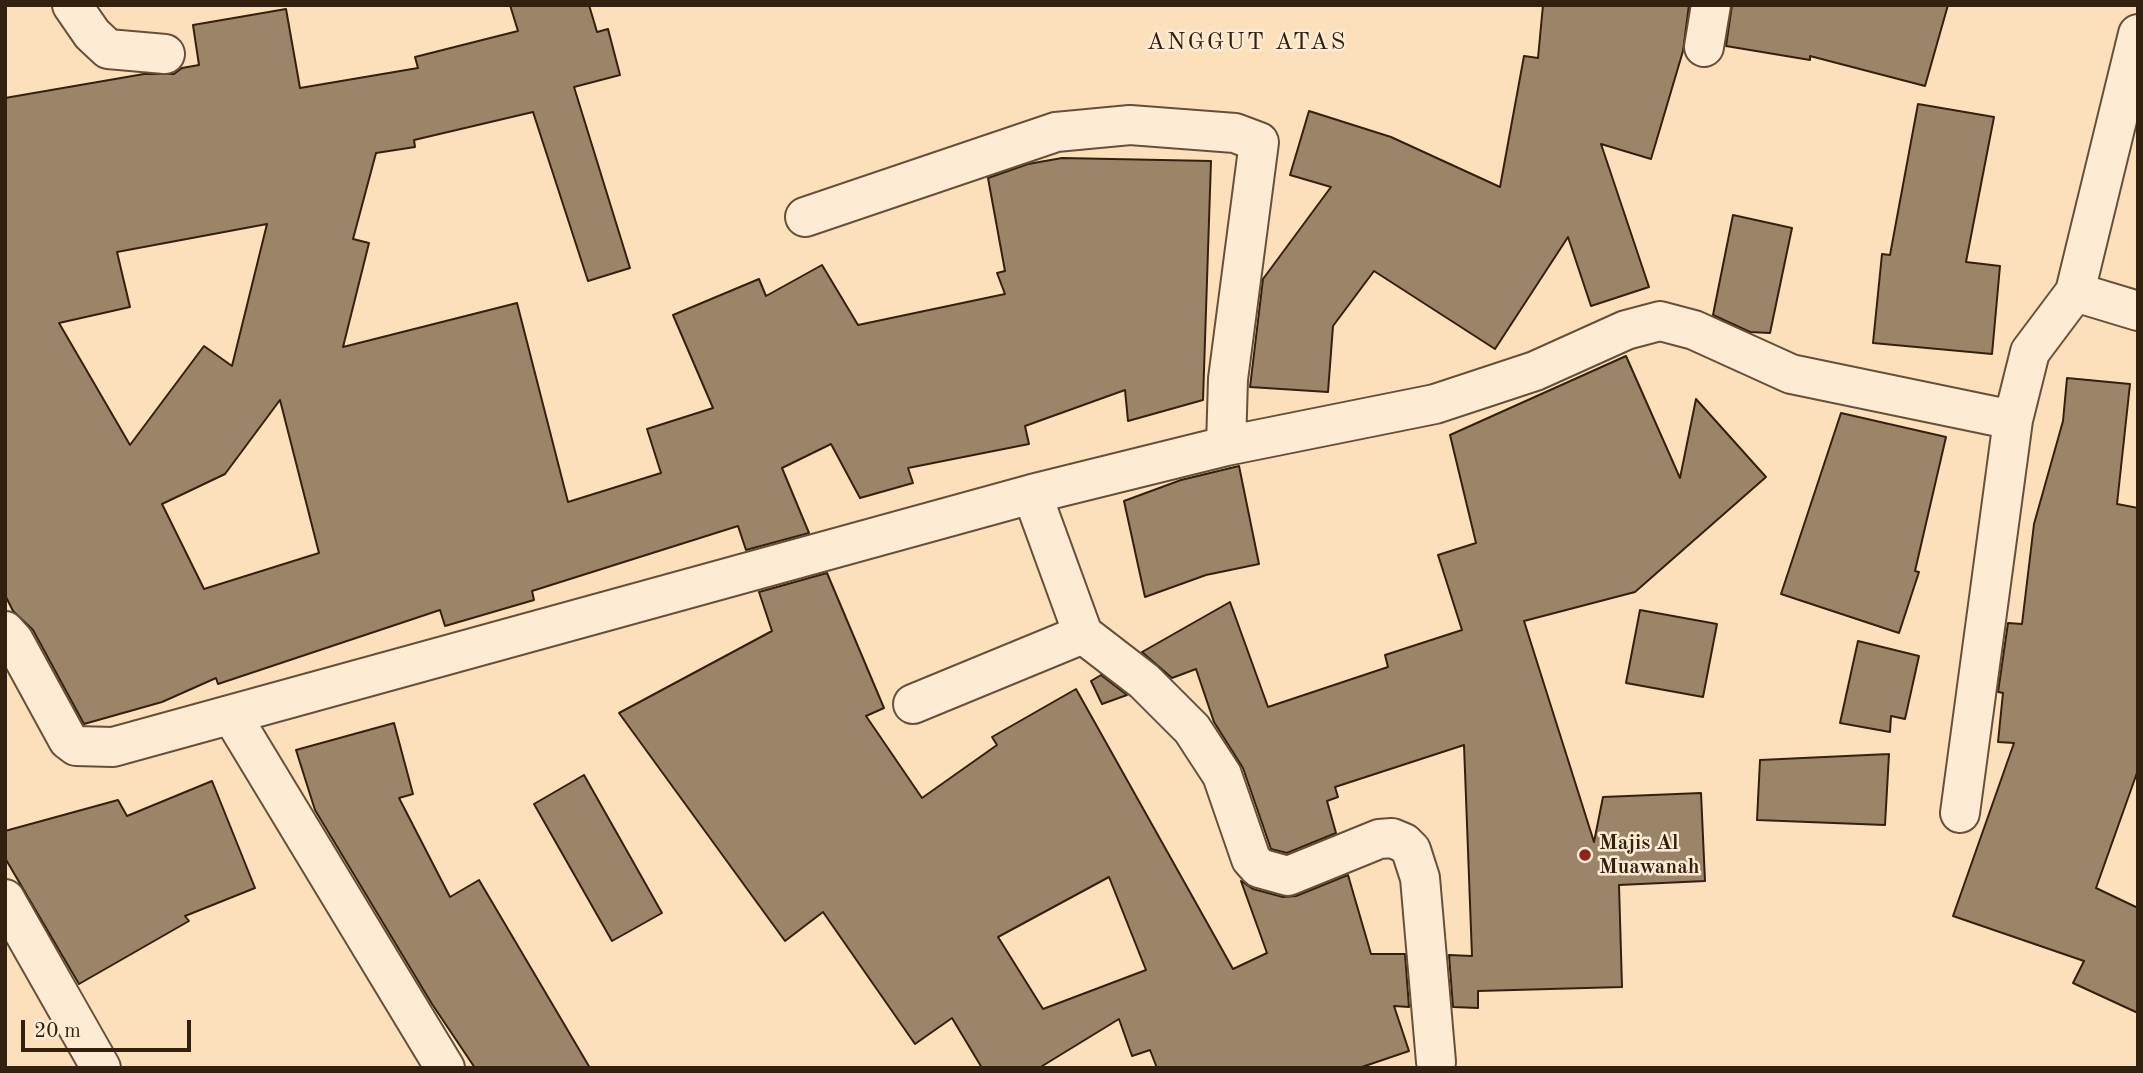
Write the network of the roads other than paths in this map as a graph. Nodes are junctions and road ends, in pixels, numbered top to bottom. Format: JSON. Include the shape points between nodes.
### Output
{"nodes":[{"id":1,"x":72,"y":5,"type":"edge"},
{"id":2,"x":1711,"y":5,"type":"edge"},
{"id":3,"x":2138,"y":34,"type":"edge"},
{"id":4,"x":1704,"y":47,"type":"dead end"},
{"id":5,"x":164,"y":54,"type":"dead end"},
{"id":6,"x":805,"y":217,"type":"dead end"},
{"id":7,"x":2075,"y":292,"type":"junction"},
{"id":8,"x":2138,"y":311,"type":"edge"},
{"id":9,"x":2013,"y":420,"type":"junction"},
{"id":10,"x":1226,"y":446,"type":"junction"},
{"id":11,"x":1032,"y":494,"type":"junction"},
{"id":12,"x":5,"y":631,"type":"edge"},
{"id":13,"x":1083,"y":634,"type":"junction"},
{"id":14,"x":913,"y":704,"type":"dead end"},
{"id":15,"x":232,"y":716,"type":"junction"},
{"id":16,"x":1960,"y":813,"type":"dead end"},
{"id":17,"x":5,"y":899,"type":"edge"},
{"id":18,"x":1436,"y":1062,"type":"dead end"},
{"id":19,"x":101,"y":1068,"type":"edge"},
{"id":20,"x":444,"y":1068,"type":"edge"}],
"edges":[{"from":1,"to":5,"type":"street","via":[[108,48]]},
{"from":2,"to":4,"type":"street"},
{"from":3,"to":7,"type":"street"},
{"from":6,"to":10,"type":"street","via":[[1056,132],[1130,125],[1235,132],[1259,142],[1228,379]]},
{"from":7,"to":8,"type":"street"},
{"from":7,"to":9,"type":"street","via":[[2030,352]]},
{"from":9,"to":10,"type":"street","via":[[1791,374],[1694,330],[1660,321],[1626,330],[1535,371],[1435,404]]},
{"from":9,"to":16,"type":"street"},
{"from":10,"to":11,"type":"street"},
{"from":11,"to":13,"type":"street"},
{"from":11,"to":15,"type":"street"},
{"from":12,"to":15,"type":"street","via":[[60,732],[76,746],[113,747]]},
{"from":13,"to":14,"type":"street"},
{"from":13,"to":18,"type":"street","via":[[1144,681],[1192,729],[1222,775],[1251,859],[1259,868],[1287,876],[1378,839],[1392,838],[1411,850],[1420,878]]},
{"from":15,"to":20,"type":"street"},
{"from":17,"to":19,"type":"street"}]}
